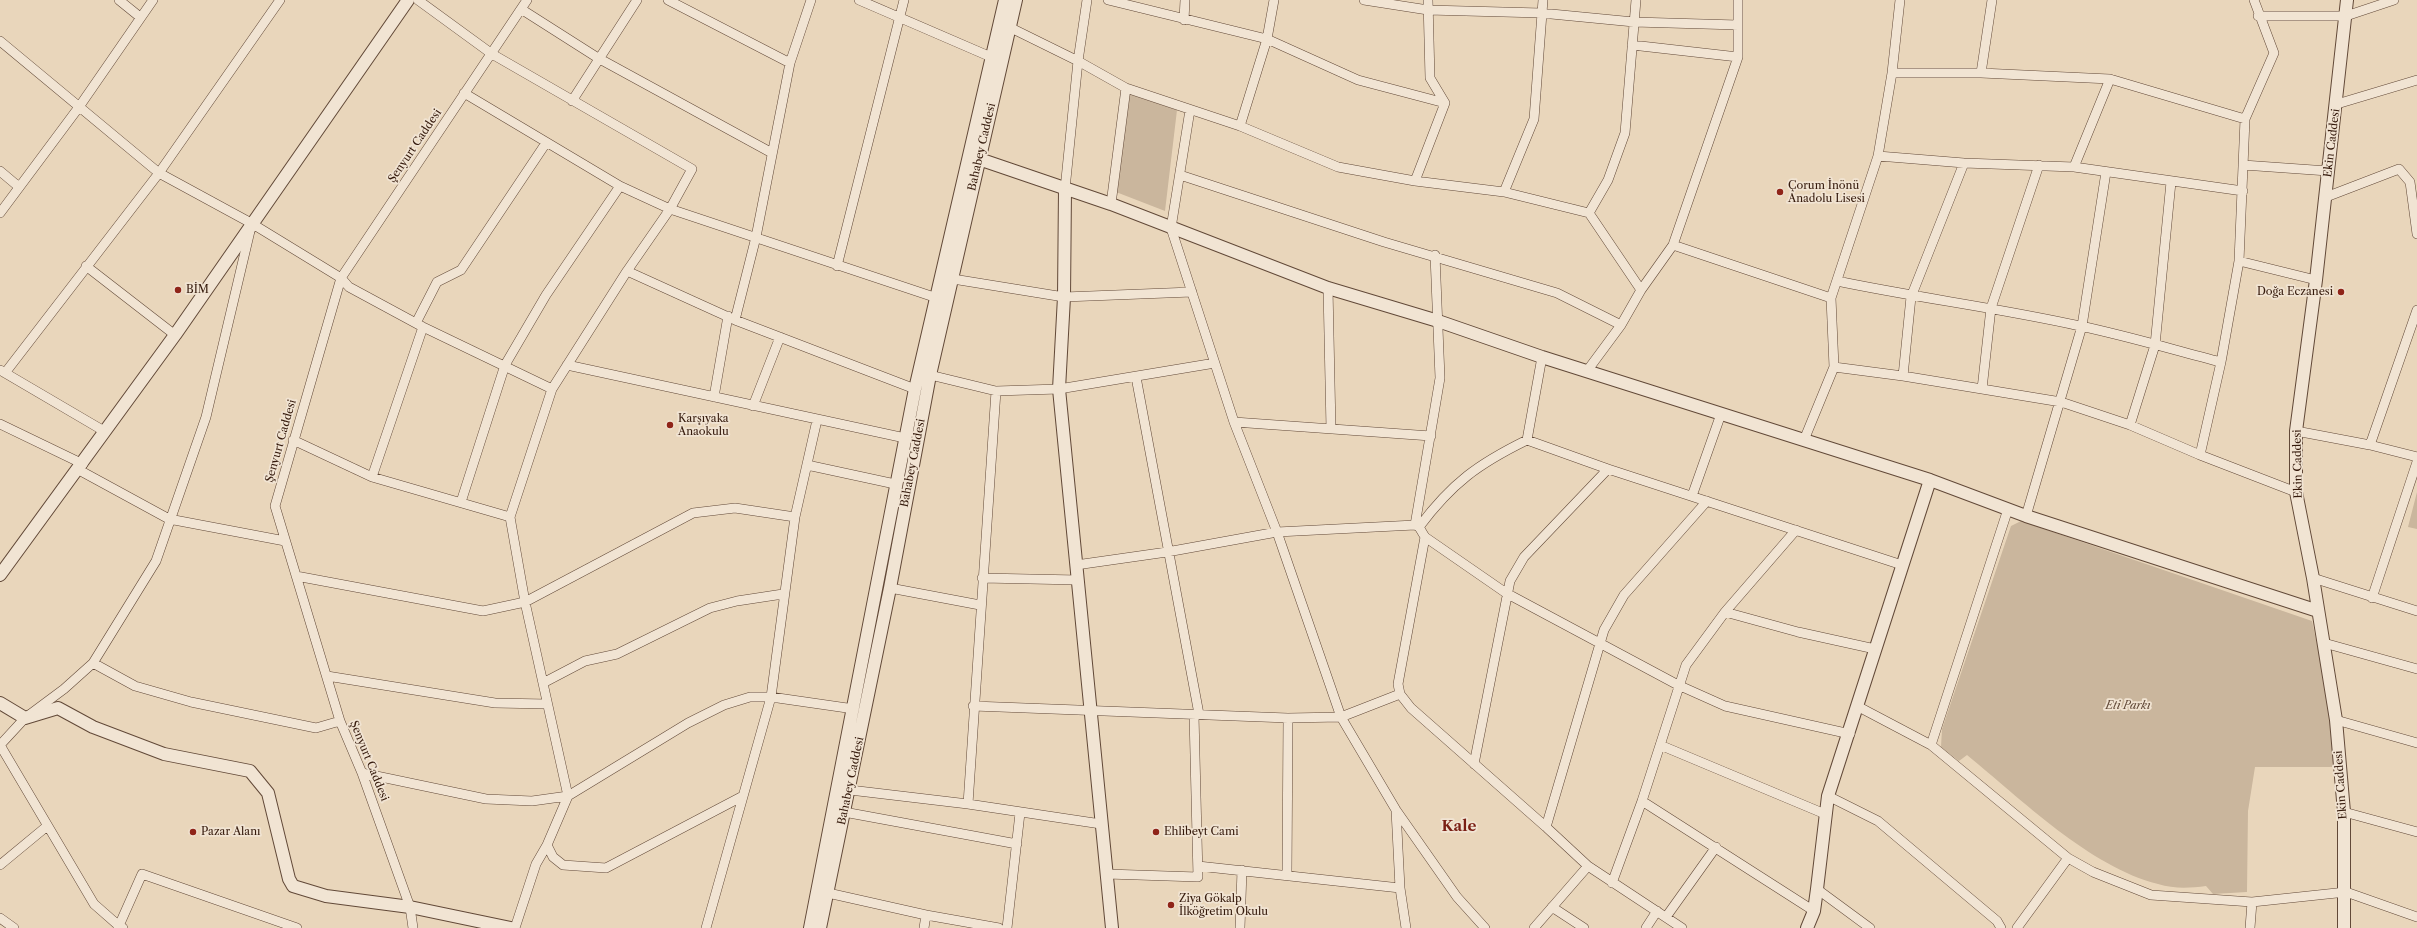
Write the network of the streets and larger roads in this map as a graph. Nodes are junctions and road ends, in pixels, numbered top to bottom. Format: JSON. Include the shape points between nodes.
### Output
{"nodes":[{"id":1,"x":119,"y":0,"type":"edge"},
{"id":2,"x":153,"y":0,"type":"edge"},
{"id":3,"x":280,"y":0,"type":"edge"},
{"id":4,"x":408,"y":0,"type":"edge"},
{"id":5,"x":418,"y":0,"type":"edge"},
{"id":6,"x":527,"y":0,"type":"edge"},
{"id":7,"x":637,"y":0,"type":"edge"},
{"id":8,"x":668,"y":0,"type":"edge"},
{"id":9,"x":811,"y":0,"type":"edge"},
{"id":10,"x":858,"y":0,"type":"edge"},
{"id":11,"x":904,"y":0,"type":"edge"},
{"id":12,"x":1005,"y":0,"type":"edge"},
{"id":13,"x":1016,"y":0,"type":"edge"},
{"id":14,"x":1086,"y":0,"type":"edge"},
{"id":15,"x":1108,"y":0,"type":"edge"},
{"id":16,"x":1185,"y":0,"type":"edge"},
{"id":17,"x":1274,"y":0,"type":"edge"},
{"id":18,"x":1364,"y":0,"type":"edge"},
{"id":19,"x":1428,"y":0,"type":"edge"},
{"id":20,"x":1543,"y":0,"type":"edge"},
{"id":21,"x":1636,"y":0,"type":"edge"},
{"id":22,"x":1738,"y":0,"type":"edge"},
{"id":23,"x":1900,"y":0,"type":"edge"},
{"id":24,"x":1992,"y":0,"type":"edge"},
{"id":25,"x":2254,"y":0,"type":"edge"},
{"id":26,"x":2347,"y":0,"type":"edge"},
{"id":27,"x":2394,"y":0,"type":"edge"},
{"id":28,"x":521,"y":9,"type":"junction"},
{"id":29,"x":1428,"y":10,"type":"junction"},
{"id":30,"x":1541,"y":13,"type":"junction"},
{"id":31,"x":2258,"y":16,"type":"junction"},
{"id":32,"x":2346,"y":16,"type":"junction"},
{"id":33,"x":140,"y":17,"type":"junction"},
{"id":34,"x":898,"y":19,"type":"junction"},
{"id":35,"x":1184,"y":20,"type":"junction"},
{"id":36,"x":1634,"y":22,"type":"junction"},
{"id":37,"x":1738,"y":25,"type":"junction"},
{"id":38,"x":1009,"y":28,"type":"junction"},
{"id":39,"x":1267,"y":39,"type":"junction"},
{"id":40,"x":0,"y":41,"type":"edge"},
{"id":41,"x":1632,"y":45,"type":"junction"},
{"id":42,"x":492,"y":54,"type":"junction"},
{"id":43,"x":1738,"y":57,"type":"junction"},
{"id":44,"x":598,"y":58,"type":"junction"},
{"id":45,"x":991,"y":58,"type":"junction"},
{"id":46,"x":1078,"y":61,"type":"junction"},
{"id":47,"x":790,"y":63,"type":"junction"},
{"id":48,"x":1892,"y":73,"type":"junction"},
{"id":49,"x":1981,"y":73,"type":"junction"},
{"id":50,"x":2110,"y":79,"type":"junction"},
{"id":51,"x":2417,"y":80,"type":"edge"},
{"id":52,"x":1126,"y":88,"type":"junction"},
{"id":53,"x":464,"y":93,"type":"junction"},
{"id":54,"x":572,"y":101,"type":"junction"},
{"id":55,"x":1445,"y":103,"type":"junction"},
{"id":56,"x":2337,"y":104,"type":"junction"},
{"id":57,"x":79,"y":107,"type":"junction"},
{"id":58,"x":1190,"y":110,"type":"junction"},
{"id":59,"x":2245,"y":119,"type":"junction"},
{"id":60,"x":1240,"y":126,"type":"junction"},
{"id":61,"x":546,"y":143,"type":"junction"},
{"id":62,"x":772,"y":153,"type":"junction"},
{"id":63,"x":1878,"y":156,"type":"junction"},
{"id":64,"x":979,"y":159,"type":"junction"},
{"id":65,"x":1964,"y":163,"type":"junction"},
{"id":66,"x":2039,"y":165,"type":"junction"},
{"id":67,"x":2243,"y":165,"type":"junction"},
{"id":68,"x":2074,"y":167,"type":"junction"},
{"id":69,"x":0,"y":171,"type":"edge"},
{"id":70,"x":2328,"y":171,"type":"junction"},
{"id":71,"x":2106,"y":172,"type":"junction"},
{"id":72,"x":159,"y":173,"type":"junction"},
{"id":73,"x":1180,"y":175,"type":"junction"},
{"id":74,"x":1415,"y":181,"type":"junction"},
{"id":75,"x":2413,"y":181,"type":"edge"},
{"id":76,"x":2171,"y":182,"type":"junction"},
{"id":77,"x":620,"y":186,"type":"junction"},
{"id":78,"x":19,"y":187,"type":"junction"},
{"id":79,"x":1065,"y":189,"type":"junction"},
{"id":80,"x":2243,"y":191,"type":"junction"},
{"id":81,"x":1504,"y":192,"type":"junction"},
{"id":82,"x":2326,"y":197,"type":"junction"},
{"id":83,"x":1111,"y":204,"type":"junction"},
{"id":84,"x":670,"y":209,"type":"junction"},
{"id":85,"x":0,"y":212,"type":"edge"},
{"id":86,"x":1589,"y":212,"type":"junction"},
{"id":87,"x":252,"y":223,"type":"junction"},
{"id":88,"x":1171,"y":228,"type":"junction"},
{"id":89,"x":2417,"y":234,"type":"edge"},
{"id":90,"x":756,"y":237,"type":"junction"},
{"id":91,"x":1673,"y":245,"type":"junction"},
{"id":92,"x":1435,"y":255,"type":"junction"},
{"id":93,"x":2239,"y":261,"type":"junction"},
{"id":94,"x":86,"y":266,"type":"junction"},
{"id":95,"x":837,"y":266,"type":"junction"},
{"id":96,"x":627,"y":270,"type":"junction"},
{"id":97,"x":341,"y":278,"type":"junction"},
{"id":98,"x":953,"y":280,"type":"junction"},
{"id":99,"x":2316,"y":280,"type":"junction"},
{"id":100,"x":1836,"y":281,"type":"junction"},
{"id":101,"x":1328,"y":288,"type":"junction"},
{"id":102,"x":1641,"y":290,"type":"junction"},
{"id":103,"x":1192,"y":292,"type":"junction"},
{"id":104,"x":1911,"y":296,"type":"junction"},
{"id":105,"x":1064,"y":297,"type":"junction"},
{"id":106,"x":937,"y":298,"type":"junction"},
{"id":107,"x":1830,"y":298,"type":"junction"},
{"id":108,"x":1991,"y":308,"type":"junction"},
{"id":109,"x":2417,"y":310,"type":"edge"},
{"id":110,"x":732,"y":318,"type":"junction"},
{"id":111,"x":1438,"y":321,"type":"junction"},
{"id":112,"x":420,"y":325,"type":"junction"},
{"id":113,"x":1621,"y":325,"type":"junction"},
{"id":114,"x":2082,"y":326,"type":"junction"},
{"id":115,"x":175,"y":335,"type":"junction"},
{"id":116,"x":780,"y":337,"type":"junction"},
{"id":117,"x":2155,"y":345,"type":"junction"},
{"id":118,"x":1542,"y":357,"type":"junction"},
{"id":119,"x":2221,"y":362,"type":"junction"},
{"id":120,"x":1214,"y":363,"type":"junction"},
{"id":121,"x":505,"y":365,"type":"junction"},
{"id":122,"x":567,"y":365,"type":"junction"},
{"id":123,"x":1834,"y":367,"type":"junction"},
{"id":124,"x":2,"y":371,"type":"edge"},
{"id":125,"x":1587,"y":371,"type":"junction"},
{"id":126,"x":930,"y":375,"type":"junction"},
{"id":127,"x":1903,"y":376,"type":"junction"},
{"id":128,"x":1136,"y":377,"type":"junction"},
{"id":129,"x":552,"y":389,"type":"junction"},
{"id":130,"x":915,"y":389,"type":"junction"},
{"id":131,"x":1059,"y":389,"type":"junction"},
{"id":132,"x":1982,"y":389,"type":"junction"},
{"id":133,"x":996,"y":391,"type":"junction"},
{"id":134,"x":714,"y":397,"type":"junction"},
{"id":135,"x":2061,"y":402,"type":"junction"},
{"id":136,"x":753,"y":406,"type":"junction"},
{"id":137,"x":1721,"y":414,"type":"junction"},
{"id":138,"x":817,"y":420,"type":"junction"},
{"id":139,"x":1234,"y":422,"type":"junction"},
{"id":140,"x":0,"y":424,"type":"edge"},
{"id":141,"x":2130,"y":425,"type":"junction"},
{"id":142,"x":1331,"y":429,"type":"junction"},
{"id":143,"x":104,"y":431,"type":"junction"},
{"id":144,"x":2296,"y":432,"type":"junction"},
{"id":145,"x":1431,"y":436,"type":"junction"},
{"id":146,"x":905,"y":438,"type":"junction"},
{"id":147,"x":293,"y":440,"type":"junction"},
{"id":148,"x":1527,"y":440,"type":"junction"},
{"id":149,"x":1804,"y":440,"type":"junction"},
{"id":150,"x":2370,"y":445,"type":"junction"},
{"id":151,"x":2200,"y":455,"type":"junction"},
{"id":152,"x":2417,"y":457,"type":"edge"},
{"id":153,"x":2417,"y":462,"type":"edge"},
{"id":154,"x":807,"y":465,"type":"junction"},
{"id":155,"x":81,"y":467,"type":"junction"},
{"id":156,"x":1608,"y":469,"type":"junction"},
{"id":157,"x":372,"y":477,"type":"junction"},
{"id":158,"x":1930,"y":480,"type":"junction"},
{"id":159,"x":895,"y":484,"type":"junction"},
{"id":160,"x":2296,"y":492,"type":"junction"},
{"id":161,"x":1692,"y":496,"type":"junction"},
{"id":162,"x":1707,"y":501,"type":"junction"},
{"id":163,"x":461,"y":502,"type":"junction"},
{"id":164,"x":2008,"y":509,"type":"junction"},
{"id":165,"x":2026,"y":516,"type":"junction"},
{"id":166,"x":510,"y":517,"type":"junction"},
{"id":167,"x":795,"y":517,"type":"junction"},
{"id":168,"x":169,"y":519,"type":"junction"},
{"id":169,"x":1417,"y":526,"type":"junction"},
{"id":170,"x":1796,"y":530,"type":"junction"},
{"id":171,"x":1277,"y":532,"type":"junction"},
{"id":172,"x":1425,"y":537,"type":"junction"},
{"id":173,"x":285,"y":541,"type":"junction"},
{"id":174,"x":1167,"y":552,"type":"junction"},
{"id":175,"x":1076,"y":565,"type":"junction"},
{"id":176,"x":1902,"y":565,"type":"junction"},
{"id":177,"x":0,"y":575,"type":"edge"},
{"id":178,"x":296,"y":576,"type":"junction"},
{"id":179,"x":982,"y":578,"type":"junction"},
{"id":180,"x":2313,"y":578,"type":"junction"},
{"id":181,"x":1078,"y":580,"type":"junction"},
{"id":182,"x":890,"y":588,"type":"junction"},
{"id":183,"x":1506,"y":592,"type":"junction"},
{"id":184,"x":784,"y":594,"type":"junction"},
{"id":185,"x":2372,"y":598,"type":"junction"},
{"id":186,"x":526,"y":602,"type":"junction"},
{"id":187,"x":980,"y":605,"type":"junction"},
{"id":188,"x":2318,"y":611,"type":"junction"},
{"id":189,"x":2417,"y":611,"type":"edge"},
{"id":190,"x":1725,"y":612,"type":"junction"},
{"id":191,"x":2324,"y":643,"type":"junction"},
{"id":192,"x":1599,"y":644,"type":"junction"},
{"id":193,"x":1875,"y":650,"type":"junction"},
{"id":194,"x":93,"y":663,"type":"junction"},
{"id":195,"x":2417,"y":669,"type":"edge"},
{"id":196,"x":327,"y":676,"type":"junction"},
{"id":197,"x":543,"y":683,"type":"junction"},
{"id":198,"x":1678,"y":685,"type":"junction"},
{"id":199,"x":1400,"y":694,"type":"junction"},
{"id":200,"x":771,"y":697,"type":"junction"},
{"id":201,"x":0,"y":702,"type":"edge"},
{"id":202,"x":547,"y":704,"type":"junction"},
{"id":203,"x":973,"y":706,"type":"junction"},
{"id":204,"x":1857,"y":706,"type":"junction"},
{"id":205,"x":854,"y":709,"type":"junction"},
{"id":206,"x":1092,"y":709,"type":"junction"},
{"id":207,"x":1196,"y":714,"type":"junction"},
{"id":208,"x":1341,"y":717,"type":"junction"},
{"id":209,"x":25,"y":718,"type":"junction"},
{"id":210,"x":1288,"y":718,"type":"junction"},
{"id":211,"x":2336,"y":720,"type":"junction"},
{"id":212,"x":340,"y":722,"type":"junction"},
{"id":213,"x":1850,"y":734,"type":"junction"},
{"id":214,"x":2417,"y":743,"type":"edge"},
{"id":215,"x":1660,"y":745,"type":"junction"},
{"id":216,"x":1931,"y":745,"type":"junction"},
{"id":217,"x":1474,"y":764,"type":"junction"},
{"id":218,"x":362,"y":773,"type":"junction"},
{"id":219,"x":850,"y":790,"type":"junction"},
{"id":220,"x":568,"y":796,"type":"junction"},
{"id":221,"x":743,"y":796,"type":"junction"},
{"id":222,"x":1828,"y":796,"type":"junction"},
{"id":223,"x":1642,"y":801,"type":"junction"},
{"id":224,"x":968,"y":804,"type":"junction"},
{"id":225,"x":1396,"y":810,"type":"junction"},
{"id":226,"x":844,"y":812,"type":"junction"},
{"id":227,"x":2344,"y":812,"type":"junction"},
{"id":228,"x":1020,"y":813,"type":"junction"},
{"id":229,"x":1826,"y":814,"type":"junction"},
{"id":230,"x":1101,"y":824,"type":"junction"},
{"id":231,"x":46,"y":827,"type":"junction"},
{"id":232,"x":1546,"y":827,"type":"junction"},
{"id":233,"x":2417,"y":832,"type":"edge"},
{"id":234,"x":547,"y":844,"type":"junction"},
{"id":235,"x":1017,"y":844,"type":"junction"},
{"id":236,"x":1716,"y":847,"type":"junction"},
{"id":237,"x":2068,"y":858,"type":"junction"},
{"id":238,"x":0,"y":865,"type":"edge"},
{"id":239,"x":1198,"y":866,"type":"junction"},
{"id":240,"x":1588,"y":866,"type":"junction"},
{"id":241,"x":1242,"y":870,"type":"junction"},
{"id":242,"x":1107,"y":874,"type":"junction"},
{"id":243,"x":1287,"y":875,"type":"junction"},
{"id":244,"x":1612,"y":883,"type":"junction"},
{"id":245,"x":1400,"y":888,"type":"junction"},
{"id":246,"x":1817,"y":889,"type":"junction"},
{"id":247,"x":2346,"y":892,"type":"junction"},
{"id":248,"x":828,"y":893,"type":"junction"},
{"id":249,"x":2252,"y":902,"type":"junction"},
{"id":250,"x":410,"y":907,"type":"junction"},
{"id":251,"x":1552,"y":907,"type":"junction"},
{"id":252,"x":1657,"y":911,"type":"junction"},
{"id":253,"x":1814,"y":911,"type":"junction"},
{"id":254,"x":926,"y":915,"type":"junction"},
{"id":255,"x":1666,"y":917,"type":"junction"},
{"id":256,"x":2417,"y":917,"type":"edge"},
{"id":257,"x":0,"y":918,"type":"edge"},
{"id":258,"x":14,"y":928,"type":"edge"},
{"id":259,"x":120,"y":928,"type":"edge"},
{"id":260,"x":298,"y":928,"type":"edge"},
{"id":261,"x":413,"y":928,"type":"edge"},
{"id":262,"x":511,"y":928,"type":"edge"},
{"id":263,"x":515,"y":928,"type":"edge"},
{"id":264,"x":706,"y":928,"type":"edge"},
{"id":265,"x":810,"y":928,"type":"edge"},
{"id":266,"x":820,"y":928,"type":"edge"},
{"id":267,"x":924,"y":928,"type":"edge"},
{"id":268,"x":999,"y":928,"type":"edge"},
{"id":269,"x":1007,"y":928,"type":"edge"},
{"id":270,"x":1112,"y":928,"type":"edge"},
{"id":271,"x":1240,"y":928,"type":"edge"},
{"id":272,"x":1406,"y":928,"type":"edge"},
{"id":273,"x":1485,"y":928,"type":"edge"},
{"id":274,"x":1534,"y":928,"type":"edge"},
{"id":275,"x":1584,"y":928,"type":"edge"},
{"id":276,"x":1646,"y":928,"type":"edge"},
{"id":277,"x":1682,"y":928,"type":"edge"},
{"id":278,"x":1807,"y":928,"type":"edge"},
{"id":279,"x":1870,"y":928,"type":"edge"},
{"id":280,"x":2001,"y":928,"type":"edge"},
{"id":281,"x":2017,"y":928,"type":"edge"},
{"id":282,"x":2250,"y":928,"type":"edge"},
{"id":283,"x":2344,"y":928,"type":"edge"}],
"edges":[{"from":1,"to":33,"type":"street"},
{"from":2,"to":33,"type":"street"},
{"from":3,"to":72,"type":"street"},
{"from":4,"to":87,"type":"street"},
{"from":5,"to":42,"type":"street"},
{"from":6,"to":28,"type":"street","name":"Şenyurt Caddesi"},
{"from":7,"to":44,"type":"street"},
{"from":8,"to":47,"type":"street"},
{"from":9,"to":47,"type":"street"},
{"from":10,"to":34,"type":"street"},
{"from":11,"to":34,"type":"street"},
{"from":12,"to":45,"type":"street","name":"Bahabey Caddesi"},
{"from":13,"to":38,"type":"street","name":"Bahabey Caddesi"},
{"from":14,"to":46,"type":"street"},
{"from":15,"to":35,"type":"street"},
{"from":16,"to":35,"type":"street"},
{"from":17,"to":39,"type":"street"},
{"from":18,"to":29,"type":"street"},
{"from":19,"to":29,"type":"street"},
{"from":20,"to":30,"type":"street"},
{"from":21,"to":36,"type":"street"},
{"from":22,"to":37,"type":"street"},
{"from":23,"to":48,"type":"street"},
{"from":24,"to":49,"type":"street"},
{"from":25,"to":31,"type":"street"},
{"from":26,"to":32,"type":"street","name":"Ekin Caddesi"},
{"from":27,"to":32,"type":"street"},
{"from":28,"to":42,"type":"street","name":"Şenyurt Caddesi"},
{"from":28,"to":44,"type":"street"},
{"from":29,"to":30,"type":"street"},
{"from":29,"to":55,"type":"street","via":[[1430,78]]},
{"from":30,"to":36,"type":"street"},
{"from":30,"to":81,"type":"street","via":[[1534,119]]},
{"from":31,"to":32,"type":"street"},
{"from":31,"to":59,"type":"street","via":[[2274,53]]},
{"from":32,"to":56,"type":"street","name":"Ekin Caddesi"},
{"from":33,"to":57,"type":"street"},
{"from":34,"to":45,"type":"street"},
{"from":34,"to":95,"type":"street"},
{"from":35,"to":39,"type":"street"},
{"from":36,"to":37,"type":"street"},
{"from":36,"to":41,"type":"street"},
{"from":37,"to":43,"type":"street"},
{"from":38,"to":46,"type":"street"},
{"from":38,"to":64,"type":"street","name":"Bahabey Caddesi"},
{"from":39,"to":55,"type":"street","via":[[1358,80]]},
{"from":39,"to":60,"type":"street"},
{"from":40,"to":57,"type":"street"},
{"from":41,"to":43,"type":"street"},
{"from":41,"to":86,"type":"street","via":[[1625,133],[1608,180]]},
{"from":42,"to":53,"type":"street","name":"Şenyurt Caddesi"},
{"from":42,"to":54,"type":"street"},
{"from":43,"to":91,"type":"street"},
{"from":44,"to":54,"type":"street"},
{"from":44,"to":62,"type":"street"},
{"from":45,"to":106,"type":"street","name":"Bahabey Caddesi"},
{"from":46,"to":52,"type":"street"},
{"from":46,"to":79,"type":"street"},
{"from":47,"to":62,"type":"street"},
{"from":48,"to":49,"type":"street"},
{"from":48,"to":63,"type":"street"},
{"from":49,"to":50,"type":"street"},
{"from":50,"to":59,"type":"street"},
{"from":50,"to":68,"type":"street"},
{"from":51,"to":56,"type":"street"},
{"from":52,"to":58,"type":"street"},
{"from":52,"to":83,"type":"street"},
{"from":53,"to":61,"type":"street"},
{"from":53,"to":97,"type":"street","name":"Şenyurt Caddesi"},
{"from":54,"to":84,"type":"street","via":[[692,169]]},
{"from":55,"to":74,"type":"street"},
{"from":56,"to":70,"type":"street","name":"Ekin Caddesi"},
{"from":57,"to":72,"type":"street"},
{"from":57,"to":78,"type":"street"},
{"from":58,"to":60,"type":"street"},
{"from":58,"to":73,"type":"street"},
{"from":59,"to":67,"type":"street"},
{"from":60,"to":74,"type":"street","via":[[1338,167]]},
{"from":61,"to":77,"type":"street"},
{"from":61,"to":112,"type":"street","via":[[460,270],[436,282]]},
{"from":62,"to":90,"type":"street"},
{"from":63,"to":65,"type":"street"},
{"from":63,"to":100,"type":"street"},
{"from":64,"to":79,"type":"street"},
{"from":64,"to":98,"type":"street","name":"Bahabey Caddesi"},
{"from":65,"to":66,"type":"street"},
{"from":65,"to":104,"type":"street"},
{"from":66,"to":68,"type":"street"},
{"from":66,"to":108,"type":"street"},
{"from":67,"to":70,"type":"street"},
{"from":67,"to":80,"type":"street"},
{"from":68,"to":71,"type":"street"},
{"from":69,"to":78,"type":"street"},
{"from":70,"to":82,"type":"street","name":"Ekin Caddesi"},
{"from":71,"to":76,"type":"street"},
{"from":71,"to":114,"type":"street"},
{"from":72,"to":87,"type":"street"},
{"from":72,"to":94,"type":"street"},
{"from":73,"to":88,"type":"street"},
{"from":73,"to":92,"type":"street","via":[[1384,242]]},
{"from":74,"to":81,"type":"street"},
{"from":75,"to":82,"type":"street","via":[[2399,169]]},
{"from":75,"to":89,"type":"street"},
{"from":76,"to":80,"type":"street"},
{"from":76,"to":117,"type":"street"},
{"from":77,"to":84,"type":"street"},
{"from":77,"to":121,"type":"street","via":[[546,296]]},
{"from":78,"to":85,"type":"street"},
{"from":79,"to":83,"type":"street"},
{"from":79,"to":105,"type":"street"},
{"from":80,"to":93,"type":"street"},
{"from":81,"to":86,"type":"street"},
{"from":82,"to":99,"type":"street","name":"Ekin Caddesi"},
{"from":83,"to":88,"type":"street"},
{"from":84,"to":90,"type":"street"},
{"from":84,"to":96,"type":"street"},
{"from":86,"to":102,"type":"street"},
{"from":87,"to":97,"type":"street"},
{"from":87,"to":115,"type":"street"},
{"from":87,"to":168,"type":"street","via":[[206,417]]},
{"from":88,"to":101,"type":"street"},
{"from":88,"to":103,"type":"street"},
{"from":90,"to":95,"type":"street"},
{"from":90,"to":110,"type":"street"},
{"from":91,"to":102,"type":"street"},
{"from":91,"to":107,"type":"street"},
{"from":92,"to":111,"type":"street"},
{"from":92,"to":113,"type":"street","via":[[1557,293]]},
{"from":93,"to":99,"type":"street"},
{"from":93,"to":119,"type":"street"},
{"from":94,"to":115,"type":"street"},
{"from":94,"to":124,"type":"street"},
{"from":95,"to":106,"type":"street"},
{"from":96,"to":110,"type":"street"},
{"from":96,"to":122,"type":"street"},
{"from":97,"to":112,"type":"street","via":[[349,287]]},
{"from":97,"to":147,"type":"street","name":"Şenyurt Caddesi"},
{"from":98,"to":105,"type":"street"},
{"from":98,"to":126,"type":"street","name":"Bahabey Caddesi"},
{"from":99,"to":144,"type":"street","name":"Ekin Caddesi"},
{"from":100,"to":104,"type":"street"},
{"from":100,"to":107,"type":"street"},
{"from":101,"to":111,"type":"street"},
{"from":101,"to":142,"type":"street"},
{"from":102,"to":113,"type":"street"},
{"from":103,"to":105,"type":"street"},
{"from":103,"to":120,"type":"street"},
{"from":104,"to":108,"type":"street"},
{"from":104,"to":127,"type":"street"},
{"from":105,"to":131,"type":"street"},
{"from":106,"to":130,"type":"street","name":"Bahabey Caddesi"},
{"from":107,"to":123,"type":"street"},
{"from":108,"to":114,"type":"street"},
{"from":108,"to":132,"type":"street"},
{"from":109,"to":150,"type":"street"},
{"from":110,"to":116,"type":"street"},
{"from":110,"to":134,"type":"street"},
{"from":111,"to":118,"type":"street"},
{"from":111,"to":145,"type":"street","via":[[1440,378]]},
{"from":112,"to":121,"type":"street"},
{"from":112,"to":157,"type":"street"},
{"from":113,"to":125,"type":"street"},
{"from":114,"to":117,"type":"street"},
{"from":114,"to":135,"type":"street"},
{"from":115,"to":143,"type":"street"},
{"from":116,"to":130,"type":"street"},
{"from":116,"to":136,"type":"street"},
{"from":117,"to":119,"type":"street"},
{"from":117,"to":141,"type":"street"},
{"from":118,"to":125,"type":"street"},
{"from":118,"to":148,"type":"street"},
{"from":119,"to":151,"type":"street"},
{"from":120,"to":128,"type":"street"},
{"from":120,"to":139,"type":"street"},
{"from":121,"to":129,"type":"street"},
{"from":121,"to":163,"type":"street"},
{"from":122,"to":129,"type":"street"},
{"from":122,"to":134,"type":"street"},
{"from":123,"to":127,"type":"street"},
{"from":123,"to":149,"type":"street"},
{"from":124,"to":143,"type":"street"},
{"from":125,"to":137,"type":"street"},
{"from":126,"to":133,"type":"street"},
{"from":126,"to":182,"type":"street","name":"Bahabey Caddesi"},
{"from":127,"to":132,"type":"street"},
{"from":128,"to":131,"type":"street"},
{"from":128,"to":174,"type":"street"},
{"from":129,"to":166,"type":"street"},
{"from":130,"to":146,"type":"street","name":"Bahabey Caddesi"},
{"from":131,"to":133,"type":"street"},
{"from":131,"to":175,"type":"street"},
{"from":132,"to":135,"type":"street"},
{"from":133,"to":179,"type":"street"},
{"from":134,"to":136,"type":"street"},
{"from":135,"to":141,"type":"street"},
{"from":135,"to":165,"type":"street"},
{"from":136,"to":138,"type":"street"},
{"from":137,"to":149,"type":"street"},
{"from":137,"to":161,"type":"street"},
{"from":138,"to":146,"type":"street"},
{"from":138,"to":154,"type":"street"},
{"from":139,"to":142,"type":"street"},
{"from":139,"to":171,"type":"street"},
{"from":140,"to":155,"type":"street"},
{"from":141,"to":151,"type":"street"},
{"from":142,"to":145,"type":"street"},
{"from":143,"to":155,"type":"street"},
{"from":144,"to":150,"type":"street"},
{"from":144,"to":160,"type":"street","name":"Ekin Caddesi"},
{"from":145,"to":169,"type":"street"},
{"from":146,"to":159,"type":"street","name":"Bahabey Caddesi"},
{"from":147,"to":157,"type":"street"},
{"from":147,"to":173,"type":"street","name":"Şenyurt Caddesi","via":[[275,506]]},
{"from":148,"to":156,"type":"street"},
{"from":148,"to":169,"type":"street","via":[[1477,467],[1453,486]]},
{"from":149,"to":158,"type":"street"},
{"from":150,"to":152,"type":"street"},
{"from":151,"to":160,"type":"street"},
{"from":153,"to":185,"type":"street"},
{"from":154,"to":159,"type":"street"},
{"from":154,"to":167,"type":"street"},
{"from":155,"to":168,"type":"street"},
{"from":155,"to":177,"type":"street"},
{"from":156,"to":161,"type":"street"},
{"from":156,"to":183,"type":"street","via":[[1524,557]]},
{"from":157,"to":163,"type":"street"},
{"from":158,"to":164,"type":"street"},
{"from":158,"to":176,"type":"street"},
{"from":159,"to":205,"type":"street","name":"Bahabey Caddesi"},
{"from":160,"to":180,"type":"street","name":"Ekin Caddesi"},
{"from":161,"to":162,"type":"street"},
{"from":162,"to":170,"type":"street"},
{"from":162,"to":192,"type":"street","via":[[1624,595]]},
{"from":163,"to":166,"type":"street"},
{"from":164,"to":165,"type":"street"},
{"from":164,"to":216,"type":"street"},
{"from":165,"to":188,"type":"street"},
{"from":166,"to":186,"type":"street"},
{"from":167,"to":184,"type":"street"},
{"from":167,"to":186,"type":"street","via":[[735,508],[693,513]]},
{"from":168,"to":173,"type":"street"},
{"from":168,"to":194,"type":"street","via":[[156,561]]},
{"from":169,"to":171,"type":"street"},
{"from":169,"to":172,"type":"street"},
{"from":170,"to":176,"type":"street"},
{"from":170,"to":190,"type":"street"},
{"from":171,"to":174,"type":"street"},
{"from":171,"to":208,"type":"street"},
{"from":172,"to":183,"type":"street"},
{"from":172,"to":199,"type":"street","via":[[1398,684]]},
{"from":173,"to":178,"type":"street","name":"Şenyurt Caddesi"},
{"from":174,"to":175,"type":"street"},
{"from":174,"to":207,"type":"street"},
{"from":175,"to":181,"type":"street"},
{"from":176,"to":193,"type":"street"},
{"from":178,"to":186,"type":"street","via":[[483,611]]},
{"from":178,"to":196,"type":"street","name":"Şenyurt Caddesi"},
{"from":179,"to":181,"type":"street"},
{"from":179,"to":187,"type":"street"},
{"from":180,"to":185,"type":"street"},
{"from":180,"to":188,"type":"street","name":"Ekin Caddesi"},
{"from":181,"to":206,"type":"street"},
{"from":182,"to":187,"type":"street"},
{"from":182,"to":219,"type":"street","name":"Bahabey Caddesi"},
{"from":183,"to":192,"type":"street"},
{"from":183,"to":217,"type":"street"},
{"from":184,"to":197,"type":"street","via":[[710,608],[617,654],[585,661]]},
{"from":184,"to":200,"type":"street"},
{"from":185,"to":189,"type":"street"},
{"from":186,"to":197,"type":"street"},
{"from":187,"to":203,"type":"street"},
{"from":188,"to":191,"type":"street","name":"Ekin Caddesi"},
{"from":190,"to":193,"type":"street"},
{"from":190,"to":198,"type":"street","via":[[1686,665]]},
{"from":191,"to":195,"type":"street"},
{"from":191,"to":211,"type":"street","name":"Ekin Caddesi"},
{"from":192,"to":198,"type":"street"},
{"from":192,"to":232,"type":"street"},
{"from":193,"to":204,"type":"street"},
{"from":194,"to":209,"type":"street"},
{"from":194,"to":212,"type":"street","via":[[135,686],[191,702],[316,728]]},
{"from":196,"to":202,"type":"street","via":[[495,703]]},
{"from":196,"to":212,"type":"street","name":"Şenyurt Caddesi"},
{"from":197,"to":202,"type":"street"},
{"from":198,"to":213,"type":"street","via":[[1725,706]]},
{"from":198,"to":215,"type":"street"},
{"from":199,"to":208,"type":"street"},
{"from":199,"to":217,"type":"street","via":[[1411,708]]},
{"from":200,"to":205,"type":"street"},
{"from":200,"to":220,"type":"street","via":[[750,697],[724,704]]},
{"from":200,"to":221,"type":"street"},
{"from":201,"to":209,"type":"street"},
{"from":202,"to":220,"type":"street"},
{"from":203,"to":206,"type":"street"},
{"from":203,"to":224,"type":"street"},
{"from":204,"to":213,"type":"street"},
{"from":204,"to":216,"type":"street"},
{"from":205,"to":265,"type":"street","name":"Bahabey Caddesi"},
{"from":206,"to":207,"type":"street"},
{"from":206,"to":230,"type":"street"},
{"from":207,"to":210,"type":"street"},
{"from":207,"to":239,"type":"street"},
{"from":208,"to":210,"type":"street"},
{"from":208,"to":225,"type":"street"},
{"from":209,"to":231,"type":"street","via":[[0,745]]},
{"from":209,"to":250,"type":"street","via":[[58,708],[93,727],[164,754],[250,771],[268,793],[288,878],[293,886],[326,896]]},
{"from":210,"to":243,"type":"street"},
{"from":211,"to":214,"type":"street"},
{"from":211,"to":227,"type":"street","name":"Ekin Caddesi"},
{"from":212,"to":218,"type":"street","name":"Şenyurt Caddesi"},
{"from":213,"to":222,"type":"street"},
{"from":215,"to":223,"type":"street"},
{"from":215,"to":229,"type":"street"},
{"from":216,"to":237,"type":"street"},
{"from":217,"to":232,"type":"street"},
{"from":218,"to":220,"type":"street","via":[[486,799],[532,801]]},
{"from":218,"to":250,"type":"street","name":"Şenyurt Caddesi"},
{"from":219,"to":224,"type":"street"},
{"from":219,"to":226,"type":"street","name":"Bahabey Caddesi"},
{"from":220,"to":234,"type":"street"},
{"from":221,"to":234,"type":"street","via":[[606,868],[563,865],[553,857]]},
{"from":221,"to":264,"type":"street"},
{"from":222,"to":229,"type":"street"},
{"from":222,"to":280,"type":"street","via":[[1878,821],[1949,878],[1997,921]]},
{"from":223,"to":236,"type":"street"},
{"from":223,"to":244,"type":"street"},
{"from":224,"to":228,"type":"street"},
{"from":225,"to":245,"type":"street"},
{"from":225,"to":273,"type":"street","via":[[1457,897]]},
{"from":226,"to":235,"type":"street"},
{"from":226,"to":248,"type":"street","name":"Bahabey Caddesi"},
{"from":227,"to":233,"type":"street"},
{"from":227,"to":247,"type":"street","name":"Ekin Caddesi"},
{"from":228,"to":230,"type":"street"},
{"from":228,"to":235,"type":"street"},
{"from":229,"to":246,"type":"street"},
{"from":230,"to":242,"type":"street"},
{"from":231,"to":238,"type":"street"},
{"from":231,"to":259,"type":"street","via":[[94,904]]},
{"from":232,"to":240,"type":"street"},
{"from":234,"to":263,"type":"street","via":[[536,864]]},
{"from":235,"to":269,"type":"street"},
{"from":236,"to":253,"type":"street"},
{"from":236,"to":255,"type":"street"},
{"from":237,"to":249,"type":"street","via":[[2093,872],[2152,895]]},
{"from":237,"to":281,"type":"street"},
{"from":239,"to":241,"type":"street"},
{"from":239,"to":242,"type":"street","via":[[1198,877]]},
{"from":240,"to":244,"type":"street"},
{"from":240,"to":251,"type":"street"},
{"from":241,"to":243,"type":"street"},
{"from":241,"to":271,"type":"street"},
{"from":242,"to":270,"type":"street"},
{"from":243,"to":245,"type":"street"},
{"from":244,"to":252,"type":"street"},
{"from":245,"to":272,"type":"street"},
{"from":246,"to":253,"type":"street"},
{"from":246,"to":279,"type":"street"},
{"from":247,"to":249,"type":"street"},
{"from":247,"to":256,"type":"street"},
{"from":247,"to":283,"type":"street","name":"Ekin Caddesi"},
{"from":248,"to":254,"type":"street"},
{"from":248,"to":266,"type":"street","name":"Bahabey Caddesi"},
{"from":249,"to":282,"type":"street"},
{"from":250,"to":261,"type":"street","name":"Şenyurt Caddesi"},
{"from":250,"to":262,"type":"street"},
{"from":251,"to":274,"type":"street"},
{"from":251,"to":275,"type":"street"},
{"from":252,"to":255,"type":"street"},
{"from":252,"to":276,"type":"street"},
{"from":253,"to":278,"type":"street"},
{"from":254,"to":267,"type":"street"},
{"from":254,"to":268,"type":"street"},
{"from":255,"to":277,"type":"street"},
{"from":257,"to":258,"type":"street"},
{"from":259,"to":260,"type":"street","via":[[142,874]]}]}
